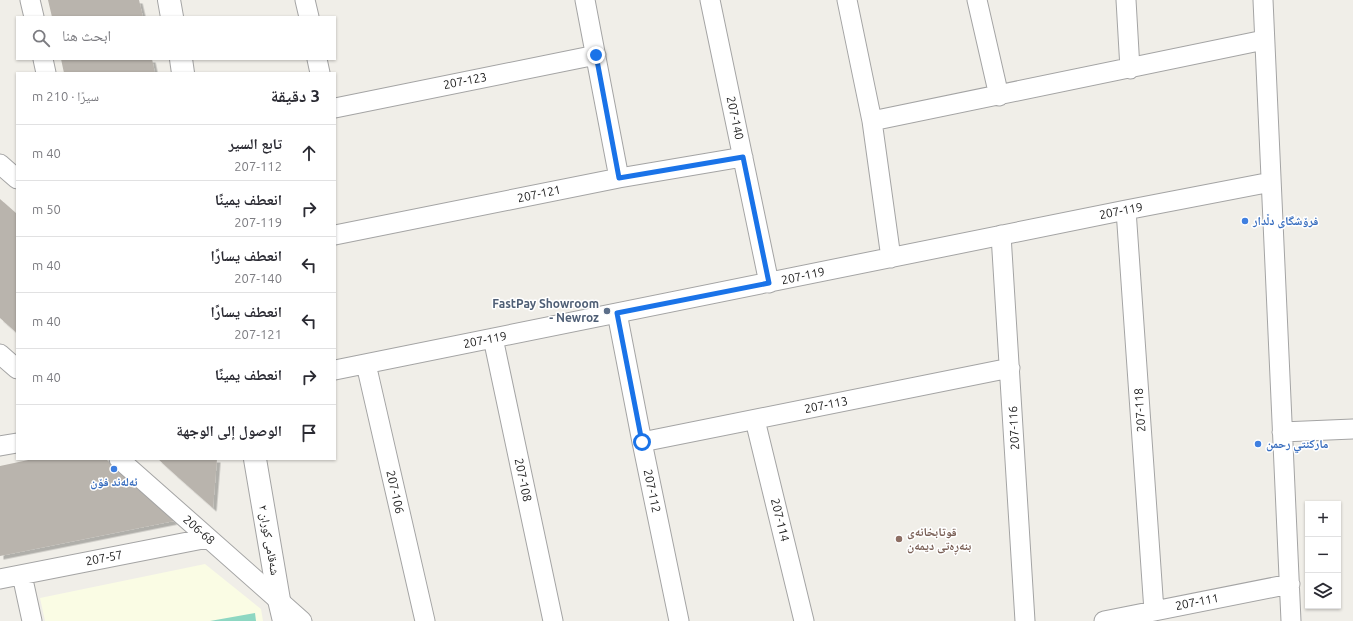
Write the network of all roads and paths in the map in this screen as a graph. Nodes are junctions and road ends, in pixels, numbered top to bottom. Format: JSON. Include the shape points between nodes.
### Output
{"nodes":[{"id":1,"x":30,"y":0,"type":"edge"},
{"id":2,"x":168,"y":0,"type":"edge"},
{"id":3,"x":305,"y":0,"type":"edge"},
{"id":4,"x":585,"y":0,"type":"edge"},
{"id":5,"x":710,"y":0,"type":"edge"},
{"id":6,"x":847,"y":0,"type":"edge"},
{"id":7,"x":977,"y":0,"type":"edge"},
{"id":8,"x":1126,"y":0,"type":"edge"},
{"id":9,"x":1262,"y":0,"type":"edge"},
{"id":10,"x":34,"y":16,"type":"edge"},
{"id":11,"x":172,"y":16,"type":"edge"},
{"id":12,"x":308,"y":16,"type":"edge"},
{"id":13,"x":1264,"y":40,"type":"junction"},
{"id":14,"x":596,"y":55,"type":"junction"},
{"id":15,"x":43,"y":60,"type":"edge"},
{"id":16,"x":181,"y":60,"type":"edge"},
{"id":17,"x":317,"y":60,"type":"edge"},
{"id":18,"x":1130,"y":69,"type":"junction"},
{"id":19,"x":46,"y":72,"type":"edge"},
{"id":20,"x":184,"y":72,"type":"edge"},
{"id":21,"x":320,"y":72,"type":"edge"},
{"id":22,"x":998,"y":96,"type":"junction"},
{"id":23,"x":336,"y":108,"type":"edge"},
{"id":24,"x":872,"y":121,"type":"junction"},
{"id":25,"x":743,"y":157,"type":"junction"},
{"id":26,"x":0,"y":164,"type":"edge"},
{"id":27,"x":16,"y":178,"type":"edge"},
{"id":28,"x":619,"y":178,"type":"junction"},
{"id":29,"x":1271,"y":182,"type":"junction"},
{"id":30,"x":1126,"y":210,"type":"junction"},
{"id":31,"x":336,"y":235,"type":"edge"},
{"id":32,"x":1002,"y":235,"type":"junction"},
{"id":33,"x":891,"y":258,"type":"junction"},
{"id":34,"x":769,"y":283,"type":"junction"},
{"id":35,"x":617,"y":313,"type":"junction"},
{"id":36,"x":493,"y":338,"type":"junction"},
{"id":37,"x":0,"y":354,"type":"edge"},
{"id":38,"x":366,"y":364,"type":"junction"},
{"id":39,"x":16,"y":368,"type":"edge"},
{"id":40,"x":1010,"y":368,"type":"junction"},
{"id":41,"x":336,"y":370,"type":"edge"},
{"id":42,"x":755,"y":420,"type":"junction"},
{"id":43,"x":1353,"y":429,"type":"edge"},
{"id":44,"x":1282,"y":432,"type":"junction"},
{"id":45,"x":642,"y":442,"type":"junction"},
{"id":46,"x":16,"y":443,"type":"edge"},
{"id":47,"x":0,"y":446,"type":"edge"},
{"id":48,"x":120,"y":460,"type":"edge"},
{"id":49,"x":255,"y":460,"type":"edge"},
{"id":50,"x":208,"y":538,"type":"junction"},
{"id":51,"x":22,"y":575,"type":"junction"},
{"id":52,"x":0,"y":579,"type":"edge"},
{"id":53,"x":1290,"y":584,"type":"junction"},
{"id":54,"x":281,"y":611,"type":"edge"},
{"id":55,"x":1154,"y":611,"type":"junction"},
{"id":56,"x":32,"y":621,"type":"edge"},
{"id":57,"x":302,"y":621,"type":"edge"},
{"id":58,"x":425,"y":621,"type":"edge"},
{"id":59,"x":553,"y":621,"type":"edge"},
{"id":60,"x":679,"y":621,"type":"edge"},
{"id":61,"x":804,"y":621,"type":"edge"},
{"id":62,"x":1025,"y":621,"type":"edge"},
{"id":63,"x":1104,"y":621,"type":"edge"},
{"id":64,"x":1291,"y":621,"type":"edge"}],
"edges":[{"from":1,"to":10,"type":"street"},
{"from":2,"to":11,"type":"street"},
{"from":3,"to":12,"type":"street"},
{"from":4,"to":14,"type":"street"},
{"from":5,"to":25,"type":"street","name":"207-140"},
{"from":6,"to":24,"type":"street"},
{"from":7,"to":22,"type":"street"},
{"from":8,"to":18,"type":"street"},
{"from":9,"to":13,"type":"street"},
{"from":13,"to":18,"type":"street"},
{"from":13,"to":29,"type":"street"},
{"from":14,"to":23,"type":"street","name":"207-123"},
{"from":14,"to":28,"type":"street"},
{"from":15,"to":19,"type":"street"},
{"from":16,"to":20,"type":"street"},
{"from":17,"to":21,"type":"street"},
{"from":18,"to":22,"type":"street"},
{"from":22,"to":24,"type":"street"},
{"from":24,"to":33,"type":"street"},
{"from":25,"to":28,"type":"street","name":"207-121"},
{"from":25,"to":34,"type":"street","name":"207-140"},
{"from":26,"to":27,"type":"street"},
{"from":28,"to":31,"type":"street","name":"207-121"},
{"from":29,"to":30,"type":"street","name":"207-119"},
{"from":29,"to":44,"type":"street"},
{"from":30,"to":32,"type":"street","name":"207-119"},
{"from":30,"to":55,"type":"street","name":"207-118"},
{"from":32,"to":33,"type":"street","name":"207-119"},
{"from":32,"to":40,"type":"street","name":"207-116"},
{"from":33,"to":34,"type":"street","name":"207-119"},
{"from":34,"to":35,"type":"street","name":"207-119"},
{"from":35,"to":36,"type":"street","name":"207-119"},
{"from":35,"to":45,"type":"street","name":"207-112"},
{"from":36,"to":38,"type":"street","name":"207-119"},
{"from":36,"to":59,"type":"street","name":"207-108"},
{"from":37,"to":39,"type":"street"},
{"from":38,"to":41,"type":"street","name":"207-119"},
{"from":38,"to":58,"type":"street","name":"207-106"},
{"from":40,"to":42,"type":"street","name":"207-113"},
{"from":40,"to":62,"type":"street","name":"207-116"},
{"from":42,"to":45,"type":"street","name":"207-113"},
{"from":42,"to":61,"type":"street","name":"207-114"},
{"from":43,"to":44,"type":"street"},
{"from":44,"to":53,"type":"street"},
{"from":45,"to":60,"type":"street","name":"207-112"},
{"from":46,"to":47,"type":"street"},
{"from":48,"to":50,"type":"street","name":"206-68"},
{"from":49,"to":54,"type":"street","name":"شەقامی کوران ٢"},
{"from":50,"to":51,"type":"street","name":"207-57"},
{"from":50,"to":54,"type":"street","name":"206-68"},
{"from":51,"to":52,"type":"street","name":"207-57"},
{"from":51,"to":56,"type":"street"},
{"from":53,"to":55,"type":"street","name":"207-111"},
{"from":53,"to":64,"type":"street"},
{"from":54,"to":57,"type":"street","name":"206-68"},
{"from":55,"to":63,"type":"street","name":"207-111"}]}
